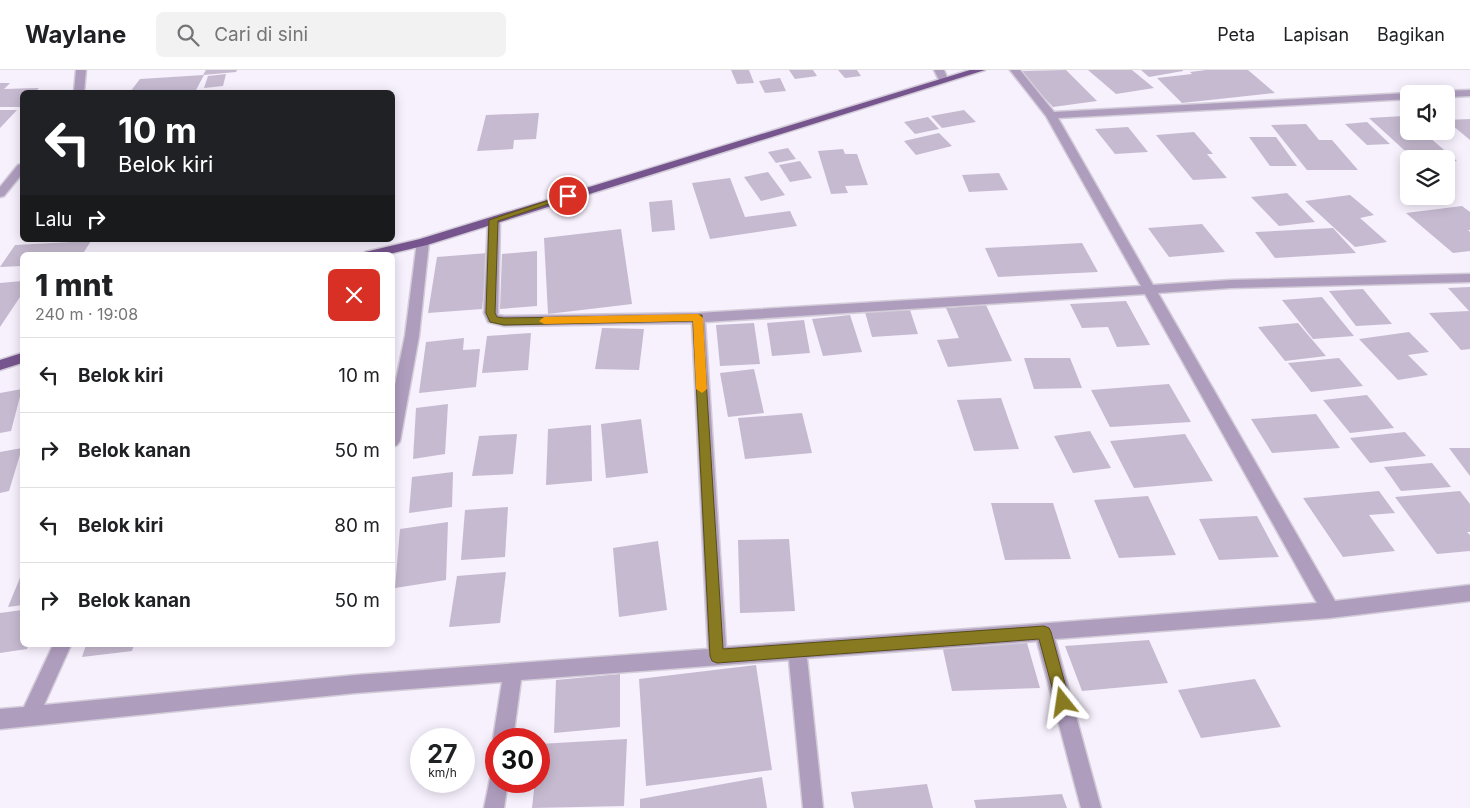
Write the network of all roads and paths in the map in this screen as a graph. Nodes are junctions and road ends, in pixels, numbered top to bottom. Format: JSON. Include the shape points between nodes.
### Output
{"nodes":[{"id":1,"x":81,"y":70,"type":"edge"},
{"id":2,"x":980,"y":70,"type":"edge"},
{"id":3,"x":1015,"y":70,"type":"edge"},
{"id":4,"x":941,"y":75,"type":"edge"},
{"id":5,"x":79,"y":90,"type":"edge"},
{"id":6,"x":1470,"y":93,"type":"edge"},
{"id":7,"x":1455,"y":94,"type":"edge"},
{"id":8,"x":1400,"y":96,"type":"edge"},
{"id":9,"x":1052,"y":115,"type":"junction"},
{"id":10,"x":20,"y":169,"type":"edge"},
{"id":11,"x":0,"y":194,"type":"edge"},
{"id":12,"x":494,"y":220,"type":"junction"},
{"id":13,"x":423,"y":242,"type":"junction"},
{"id":14,"x":381,"y":252,"type":"edge"},
{"id":15,"x":1470,"y":278,"type":"edge"},
{"id":16,"x":1149,"y":289,"type":"junction"},
{"id":17,"x":698,"y":318,"type":"junction"},
{"id":18,"x":20,"y":359,"type":"edge"},
{"id":19,"x":0,"y":365,"type":"edge"},
{"id":20,"x":395,"y":426,"type":"edge"},
{"id":21,"x":1470,"y":593,"type":"edge"},
{"id":22,"x":1330,"y":610,"type":"junction"},
{"id":23,"x":1044,"y":632,"type":"junction"},
{"id":24,"x":61,"y":647,"type":"edge"},
{"id":25,"x":796,"y":650,"type":"junction"},
{"id":26,"x":717,"y":656,"type":"junction"},
{"id":27,"x":513,"y":672,"type":"junction"},
{"id":28,"x":29,"y":717,"type":"junction"},
{"id":29,"x":0,"y":719,"type":"edge"},
{"id":30,"x":505,"y":728,"type":"edge"},
{"id":31,"x":496,"y":793,"type":"edge"},
{"id":32,"x":494,"y":808,"type":"edge"},
{"id":33,"x":813,"y":808,"type":"edge"},
{"id":34,"x":1091,"y":808,"type":"edge"}],
"edges":[{"from":1,"to":5,"type":"street"},
{"from":2,"to":4,"type":"main road"},
{"from":3,"to":9,"type":"street"},
{"from":4,"to":12,"type":"main road"},
{"from":6,"to":7,"type":"street"},
{"from":8,"to":9,"type":"street"},
{"from":9,"to":16,"type":"street"},
{"from":10,"to":11,"type":"street"},
{"from":12,"to":13,"type":"main road"},
{"from":12,"to":17,"type":"street","via":[[490,313],[494,319]]},
{"from":13,"to":14,"type":"main road"},
{"from":13,"to":20,"type":"street","via":[[412,336]]},
{"from":15,"to":16,"type":"street"},
{"from":16,"to":17,"type":"street"},
{"from":16,"to":22,"type":"street"},
{"from":17,"to":26,"type":"street"},
{"from":18,"to":19,"type":"main road"},
{"from":21,"to":22,"type":"street"},
{"from":22,"to":23,"type":"street"},
{"from":23,"to":25,"type":"street"},
{"from":23,"to":34,"type":"street"},
{"from":24,"to":28,"type":"street"},
{"from":25,"to":26,"type":"street"},
{"from":25,"to":33,"type":"street"},
{"from":26,"to":27,"type":"street"},
{"from":27,"to":28,"type":"street","via":[[356,684]]},
{"from":27,"to":30,"type":"street"},
{"from":28,"to":29,"type":"street"},
{"from":31,"to":32,"type":"street"}]}
